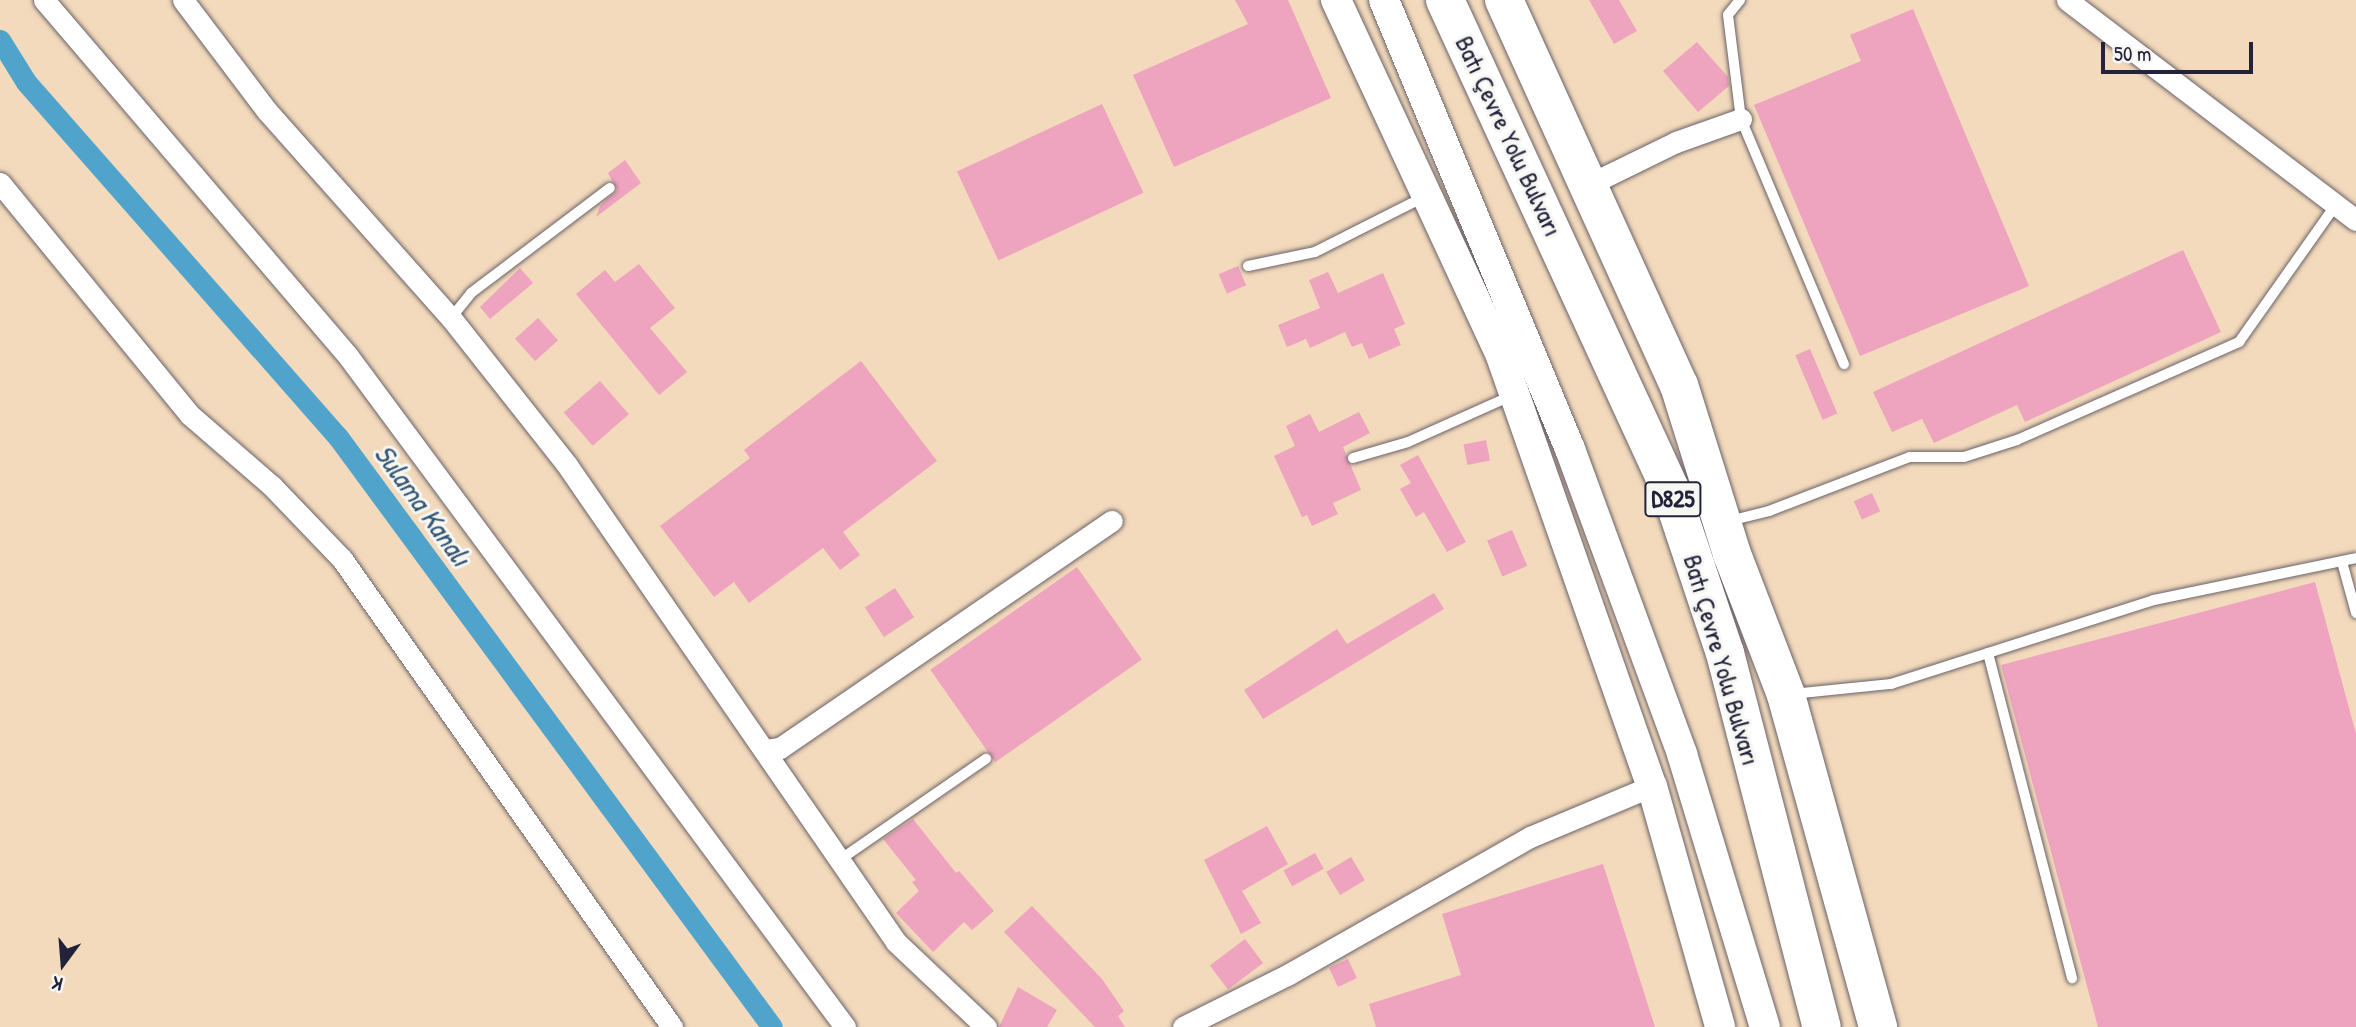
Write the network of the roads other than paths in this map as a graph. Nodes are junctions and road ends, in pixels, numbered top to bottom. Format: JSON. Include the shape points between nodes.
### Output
{"nodes":[{"id":1,"x":44,"y":0,"type":"edge"},
{"id":2,"x":183,"y":0,"type":"edge"},
{"id":3,"x":1336,"y":0,"type":"edge"},
{"id":4,"x":1384,"y":0,"type":"edge"},
{"id":5,"x":1445,"y":0,"type":"edge"},
{"id":6,"x":1504,"y":0,"type":"edge"},
{"id":7,"x":1740,"y":0,"type":"edge"},
{"id":8,"x":2067,"y":0,"type":"edge"},
{"id":9,"x":1741,"y":120,"type":"junction"},
{"id":10,"x":0,"y":183,"type":"edge"},
{"id":11,"x":1590,"y":184,"type":"junction"},
{"id":12,"x":610,"y":188,"type":"dead end"},
{"id":13,"x":1427,"y":195,"type":"junction"},
{"id":14,"x":2337,"y":203,"type":"junction"},
{"id":15,"x":2356,"y":220,"type":"edge"},
{"id":16,"x":1248,"y":266,"type":"dead end"},
{"id":17,"x":451,"y":318,"type":"junction"},
{"id":18,"x":1843,"y":364,"type":"dead end"},
{"id":19,"x":1514,"y":394,"type":"junction"},
{"id":20,"x":1353,"y":458,"type":"dead end"},
{"id":21,"x":1112,"y":521,"type":"dead end"},
{"id":22,"x":1722,"y":522,"type":"junction"},
{"id":23,"x":2356,"y":558,"type":"edge"},
{"id":24,"x":2342,"y":562,"type":"junction"},
{"id":25,"x":2356,"y":613,"type":"edge"},
{"id":26,"x":1988,"y":653,"type":"junction"},
{"id":27,"x":1786,"y":695,"type":"junction"},
{"id":28,"x":765,"y":750,"type":"junction"},
{"id":29,"x":986,"y":759,"type":"dead end"},
{"id":30,"x":1651,"y":786,"type":"junction"},
{"id":31,"x":838,"y":861,"type":"junction"},
{"id":32,"x":2072,"y":978,"type":"dead end"},
{"id":33,"x":672,"y":1027,"type":"edge"},
{"id":34,"x":845,"y":1027,"type":"edge"},
{"id":35,"x":986,"y":1027,"type":"edge"},
{"id":36,"x":1183,"y":1027,"type":"edge"},
{"id":37,"x":1720,"y":1027,"type":"edge"},
{"id":38,"x":1765,"y":1027,"type":"edge"},
{"id":39,"x":1822,"y":1027,"type":"edge"},
{"id":40,"x":1878,"y":1027,"type":"edge"}],
"edges":[{"from":1,"to":34,"type":"street","via":[[348,356]]},
{"from":2,"to":17,"type":"street","via":[[267,111]]},
{"from":3,"to":13,"type":"main road"},
{"from":4,"to":38,"type":"main road","via":[[1570,449],[1682,754]]},
{"from":5,"to":39,"type":"highway","name":"Batı Çevre Yolu Bulvarı","number":"D825","via":[[1670,489],[1725,653]]},
{"from":6,"to":11,"type":"highway","name":"Batı Çevre Yolu Bulvarı","number":"D825"},
{"from":7,"to":9,"type":"lane","via":[[1728,15]]},
{"from":8,"to":14,"type":"street"},
{"from":9,"to":11,"type":"street","via":[[1676,142]]},
{"from":9,"to":18,"type":"lane"},
{"from":10,"to":33,"type":"street","via":[[190,415],[272,486],[342,559]]},
{"from":11,"to":22,"type":"highway","name":"Batı Çevre Yolu Bulvarı","number":"D825","via":[[1679,385]]},
{"from":12,"to":17,"type":"lane","via":[[471,293]]},
{"from":13,"to":16,"type":"lane","via":[[1315,252]]},
{"from":13,"to":19,"type":"main road","via":[[1502,356]]},
{"from":14,"to":15,"type":"street"},
{"from":14,"to":22,"type":"lane","via":[[2239,342],[2017,440],[1964,457],[1910,457],[1769,510]]},
{"from":17,"to":28,"type":"street","via":[[567,465]]},
{"from":19,"to":20,"type":"lane","via":[[1408,442]]},
{"from":19,"to":30,"type":"main road"},
{"from":21,"to":28,"type":"street","via":[[780,748]]},
{"from":22,"to":27,"type":"highway","name":"Batı Çevre Yolu Bulvarı","number":"D825"},
{"from":23,"to":24,"type":"lane"},
{"from":24,"to":25,"type":"lane"},
{"from":24,"to":26,"type":"lane","via":[[2154,600]]},
{"from":26,"to":27,"type":"lane","via":[[1891,684]]},
{"from":26,"to":32,"type":"lane"},
{"from":27,"to":40,"type":"highway","name":"Batı Çevre Yolu Bulvarı","number":"D825"},
{"from":28,"to":31,"type":"street"},
{"from":29,"to":31,"type":"lane"},
{"from":30,"to":36,"type":"street","via":[[1530,837],[1289,974]]},
{"from":30,"to":37,"type":"main road"},
{"from":31,"to":35,"type":"street","via":[[896,942]]}]}
